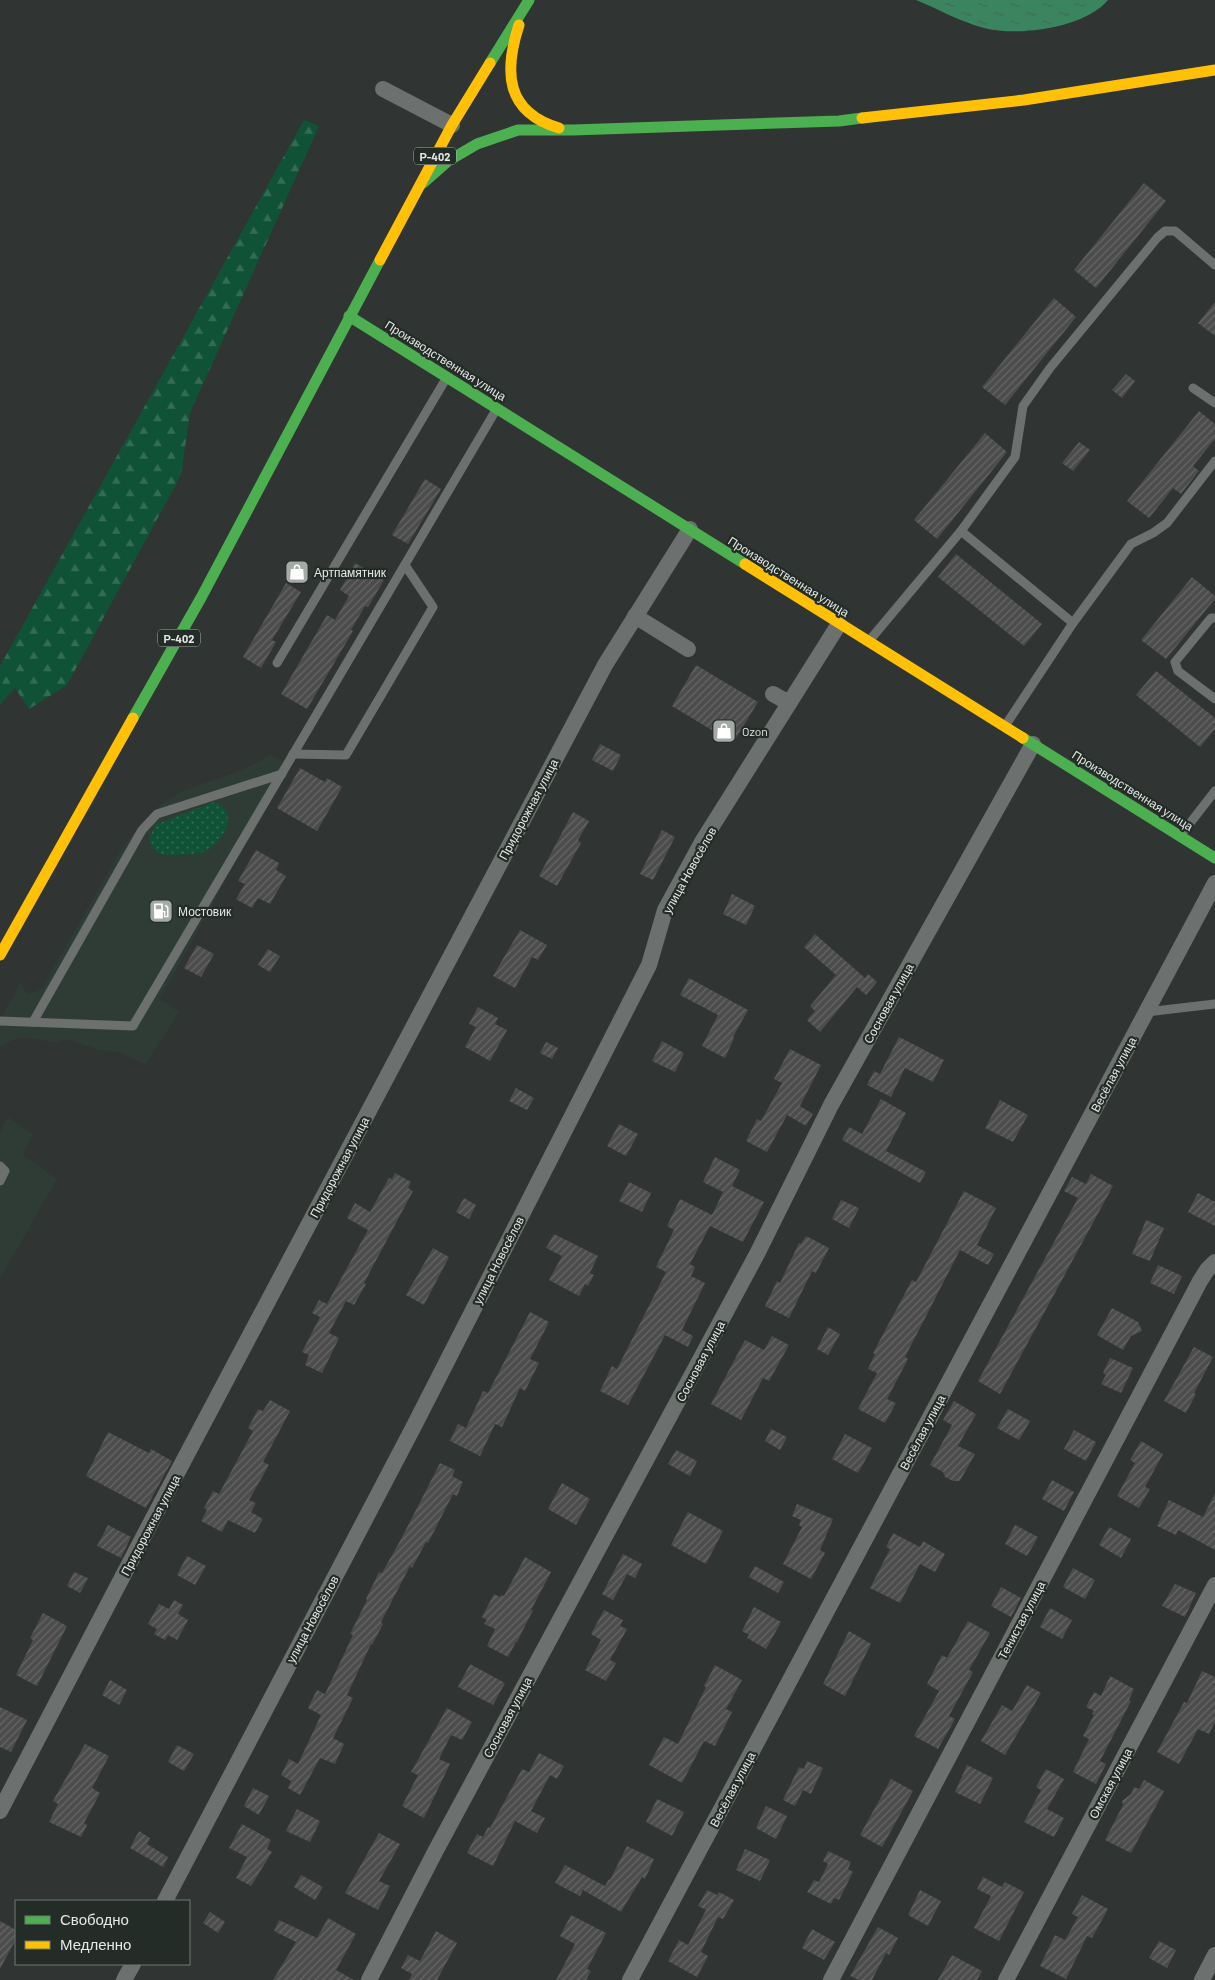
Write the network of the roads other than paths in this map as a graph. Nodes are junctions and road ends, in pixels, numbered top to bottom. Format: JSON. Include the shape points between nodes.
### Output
{"nodes":[{"id":1,"x":528,"y":0,"type":"edge"},
{"id":2,"x":1215,"y":70,"type":"edge"},
{"id":3,"x":382,"y":88,"type":"dead end"},
{"id":4,"x":452,"y":126,"type":"junction"},
{"id":5,"x":573,"y":130,"type":"junction"},
{"id":6,"x":418,"y":188,"type":"junction"},
{"id":7,"x":1215,"y":265,"type":"edge"},
{"id":8,"x":349,"y":316,"type":"junction"},
{"id":9,"x":447,"y":376,"type":"junction"},
{"id":10,"x":1193,"y":388,"type":"dead end"},
{"id":11,"x":1215,"y":403,"type":"edge"},
{"id":12,"x":497,"y":408,"type":"junction"},
{"id":13,"x":1215,"y":461,"type":"edge"},
{"id":14,"x":690,"y":530,"type":"junction"},
{"id":15,"x":961,"y":531,"type":"junction"},
{"id":16,"x":405,"y":565,"type":"junction"},
{"id":17,"x":635,"y":616,"type":"junction"},
{"id":18,"x":1215,"y":618,"type":"edge"},
{"id":19,"x":1073,"y":623,"type":"junction"},
{"id":20,"x":839,"y":624,"type":"junction"},
{"id":21,"x":868,"y":642,"type":"junction"},
{"id":22,"x":688,"y":649,"type":"dead end"},
{"id":23,"x":277,"y":663,"type":"dead end"},
{"id":24,"x":773,"y":694,"type":"dead end"},
{"id":25,"x":1215,"y":698,"type":"edge"},
{"id":26,"x":789,"y":703,"type":"junction"},
{"id":27,"x":1005,"y":726,"type":"junction"},
{"id":28,"x":1033,"y":744,"type":"junction"},
{"id":29,"x":293,"y":754,"type":"junction"},
{"id":30,"x":282,"y":774,"type":"junction"},
{"id":31,"x":1215,"y":791,"type":"edge"},
{"id":32,"x":1180,"y":837,"type":"junction"},
{"id":33,"x":1215,"y":858,"type":"edge"},
{"id":34,"x":1215,"y":883,"type":"edge"},
{"id":35,"x":0,"y":954,"type":"edge"},
{"id":36,"x":1215,"y":1004,"type":"edge"},
{"id":37,"x":1146,"y":1012,"type":"junction"},
{"id":38,"x":0,"y":1021,"type":"edge"},
{"id":39,"x":32,"y":1022,"type":"junction"},
{"id":40,"x":0,"y":1166,"type":"edge"},
{"id":41,"x":0,"y":1180,"type":"edge"},
{"id":42,"x":1215,"y":1262,"type":"edge"},
{"id":43,"x":1215,"y":1585,"type":"edge"},
{"id":44,"x":0,"y":1812,"type":"edge"},
{"id":45,"x":166,"y":1900,"type":"edge"},
{"id":46,"x":1215,"y":1955,"type":"edge"},
{"id":47,"x":132,"y":1965,"type":"edge"},
{"id":48,"x":124,"y":1980,"type":"edge"},
{"id":49,"x":369,"y":1980,"type":"edge"},
{"id":50,"x":630,"y":1980,"type":"edge"},
{"id":51,"x":831,"y":1980,"type":"edge"},
{"id":52,"x":1006,"y":1980,"type":"edge"},
{"id":53,"x":1202,"y":1980,"type":"edge"}],
"edges":[{"from":1,"to":4,"type":"street","number":"Р-402"},
{"from":1,"to":5,"type":"street","via":[[513,43],[511,87],[527,111],[542,122]]},
{"from":2,"to":5,"type":"street","via":[[1024,100],[839,121]]},
{"from":3,"to":4,"type":"street"},
{"from":4,"to":6,"type":"street","number":"Р-402"},
{"from":5,"to":6,"type":"street","via":[[518,130],[501,135],[448,161]]},
{"from":6,"to":8,"type":"street","number":"Р-402"},
{"from":7,"to":15,"type":"lane","via":[[1175,231],[1165,231],[1157,238],[1050,368],[1023,406],[1015,456]]},
{"from":8,"to":9,"type":"street","name":"Производственная улица"},
{"from":8,"to":35,"type":"street","number":"Р-402","via":[[202,596]]},
{"from":9,"to":12,"type":"street","name":"Производственная улица"},
{"from":9,"to":23,"type":"lane"},
{"from":10,"to":11,"type":"lane"},
{"from":12,"to":14,"type":"street","name":"Производственная улица"},
{"from":12,"to":16,"type":"lane"},
{"from":13,"to":19,"type":"lane","via":[[1167,523],[1131,544]]},
{"from":14,"to":17,"type":"street","name":"Придорожная улица"},
{"from":14,"to":20,"type":"street","name":"Производственная улица"},
{"from":15,"to":19,"type":"lane"},
{"from":15,"to":21,"type":"lane"},
{"from":16,"to":29,"type":"lane"},
{"from":16,"to":29,"type":"lane","via":[[433,607],[346,755]]},
{"from":17,"to":22,"type":"street"},
{"from":17,"to":44,"type":"street","name":"Придорожная улица","via":[[605,664]]},
{"from":18,"to":25,"type":"lane","via":[[1211,618],[1175,662],[1178,671]]},
{"from":19,"to":27,"type":"lane"},
{"from":20,"to":21,"type":"street","name":"Производственная улица"},
{"from":20,"to":26,"type":"street","name":"улица Новосёлов"},
{"from":21,"to":27,"type":"street","name":"Производственная улица"},
{"from":24,"to":26,"type":"street"},
{"from":26,"to":45,"type":"street","name":"улица Новосёлов","via":[[702,842],[665,910],[649,965],[414,1426]]},
{"from":27,"to":28,"type":"street","name":"Производственная улица"},
{"from":28,"to":32,"type":"street","name":"Производственная улица"},
{"from":28,"to":49,"type":"street","name":"Сосновая улица","via":[[831,1105],[757,1254]]},
{"from":29,"to":30,"type":"lane"},
{"from":30,"to":39,"type":"lane","via":[[157,814],[142,830]]},
{"from":30,"to":39,"type":"lane","via":[[133,1026]]},
{"from":31,"to":32,"type":"lane"},
{"from":32,"to":33,"type":"street","name":"Производственная улица"},
{"from":34,"to":37,"type":"street","name":"Весёлая улица"},
{"from":36,"to":37,"type":"lane"},
{"from":37,"to":50,"type":"street","name":"Весёлая улица"},
{"from":38,"to":39,"type":"lane"},
{"from":40,"to":41,"type":"lane","via":[[5,1171]]},
{"from":42,"to":51,"type":"street","name":"Тенистая улица","via":[[1200,1281]]},
{"from":43,"to":52,"type":"street","name":"Омская улица"},
{"from":46,"to":53,"type":"street"},
{"from":47,"to":48,"type":"street"}]}
